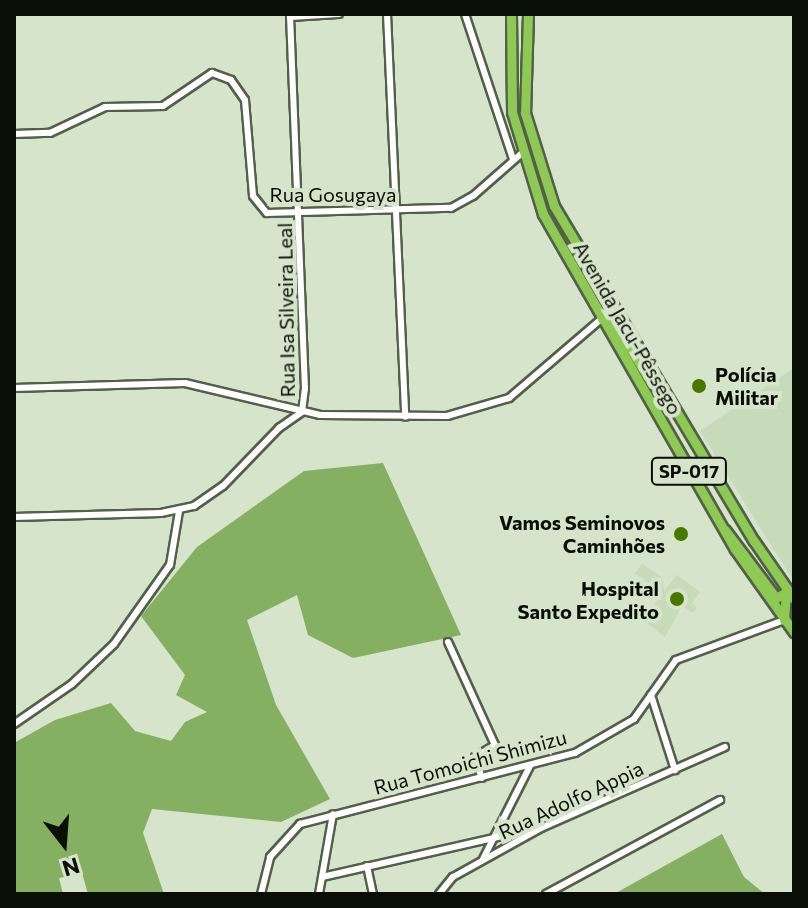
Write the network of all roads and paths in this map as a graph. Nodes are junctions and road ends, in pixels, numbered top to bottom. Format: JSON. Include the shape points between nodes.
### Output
{"nodes":[{"id":1,"x":339,"y":14,"type":"edge"},
{"id":2,"x":387,"y":14,"type":"edge"},
{"id":3,"x":465,"y":14,"type":"edge"},
{"id":4,"x":511,"y":14,"type":"edge"},
{"id":5,"x":528,"y":14,"type":"edge"},
{"id":6,"x":290,"y":15,"type":"edge"},
{"id":7,"x":14,"y":134,"type":"edge"},
{"id":8,"x":517,"y":156,"type":"junction"},
{"id":9,"x":396,"y":210,"type":"junction"},
{"id":10,"x":299,"y":213,"type":"junction"},
{"id":11,"x":562,"y":250,"type":"junction"},
{"id":12,"x":606,"y":292,"type":"junction"},
{"id":13,"x":615,"y":307,"type":"junction"},
{"id":14,"x":602,"y":319,"type":"junction"},
{"id":15,"x":14,"y":388,"type":"edge"},
{"id":16,"x":665,"y":390,"type":"junction"},
{"id":17,"x":302,"y":412,"type":"junction"},
{"id":18,"x":405,"y":417,"type":"junction"},
{"id":19,"x":179,"y":511,"type":"junction"},
{"id":20,"x":14,"y":517,"type":"edge"},
{"id":21,"x":722,"y":528,"type":"junction"},
{"id":22,"x":788,"y":592,"type":"edge"},
{"id":23,"x":789,"y":620,"type":"edge"},
{"id":24,"x":794,"y":632,"type":"edge"},
{"id":25,"x":448,"y":642,"type":"dead end"},
{"id":26,"x":651,"y":695,"type":"junction"},
{"id":27,"x":14,"y":724,"type":"edge"},
{"id":28,"x":725,"y":747,"type":"dead end"},
{"id":29,"x":530,"y":766,"type":"junction"},
{"id":30,"x":675,"y":770,"type":"junction"},
{"id":31,"x":482,"y":778,"type":"junction"},
{"id":32,"x":720,"y":800,"type":"dead end"},
{"id":33,"x":333,"y":814,"type":"junction"},
{"id":34,"x":541,"y":828,"type":"junction"},
{"id":35,"x":493,"y":835,"type":"junction"},
{"id":36,"x":483,"y":860,"type":"junction"},
{"id":37,"x":367,"y":866,"type":"junction"},
{"id":38,"x":322,"y":877,"type":"junction"},
{"id":39,"x":261,"y":894,"type":"edge"},
{"id":40,"x":319,"y":894,"type":"edge"},
{"id":41,"x":373,"y":894,"type":"edge"},
{"id":42,"x":439,"y":894,"type":"edge"},
{"id":43,"x":546,"y":894,"type":"edge"}],
"edges":[{"from":1,"to":6,"type":"street"},
{"from":2,"to":9,"type":"street"},
{"from":3,"to":8,"type":"street"},
{"from":4,"to":8,"type":"highway","name":"Avenida Jacu-Pêssego","number":"SP-017","via":[[510,92]]},
{"from":5,"to":12,"type":"highway","name":"Avenida Jacu-Pêssego","number":"SP-017","via":[[523,82],[533,147],[554,206]]},
{"from":6,"to":10,"type":"street","name":"Rua Isa Silveira Leal"},
{"from":7,"to":10,"type":"street","name":"Rua Gosugaya","via":[[50,133],[105,107],[163,106],[204,75],[219,73],[231,80],[248,110],[257,208]]},
{"from":8,"to":9,"type":"street","name":"Rua Gosugaya","via":[[460,205]]},
{"from":8,"to":11,"type":"highway","name":"Avenida Jacu-Pêssego","number":"SP-017"},
{"from":9,"to":10,"type":"street","name":"Rua Gosugaya"},
{"from":9,"to":18,"type":"street"},
{"from":10,"to":17,"type":"street","name":"Rua Isa Silveira Leal"},
{"from":11,"to":12,"type":"highway","via":[[602,305]]},
{"from":11,"to":14,"type":"highway","name":"Avenida Jacu-Pêssego","number":"SP-017"},
{"from":12,"to":13,"type":"highway","name":"Avenida Jacu-Pêssego","number":"SP-017"},
{"from":13,"to":14,"type":"street"},
{"from":13,"to":16,"type":"highway","name":"Avenida Jacu-Pêssego","number":"SP-017"},
{"from":14,"to":16,"type":"highway","via":[[617,327],[652,384]]},
{"from":14,"to":18,"type":"street","via":[[509,398],[467,413]]},
{"from":14,"to":21,"type":"highway","name":"Avenida Jacu-Pêssego","number":"SP-017"},
{"from":15,"to":17,"type":"street","via":[[185,383]]},
{"from":16,"to":22,"type":"highway","name":"Avenida Jacu-Pêssego","number":"SP-017"},
{"from":17,"to":18,"type":"street"},
{"from":17,"to":19,"type":"street","via":[[279,428],[223,486]]},
{"from":19,"to":20,"type":"street"},
{"from":19,"to":27,"type":"street","via":[[170,565],[114,644],[72,684]]},
{"from":21,"to":22,"type":"highway","via":[[734,535],[776,598]]},
{"from":21,"to":23,"type":"highway","name":"Avenida Jacu-Pêssego","number":"SP-017"},
{"from":22,"to":23,"type":"highway"},
{"from":23,"to":24,"type":"highway","name":"Avenida Jacu-Pêssego","number":"SP-017"},
{"from":23,"to":26,"type":"street","name":"Rua Tomoichi Shimizu","via":[[676,660]]},
{"from":25,"to":31,"type":"street","via":[[495,745],[475,757]]},
{"from":26,"to":29,"type":"street","name":"Rua Tomoichi Shimizu","via":[[617,731],[575,753]]},
{"from":26,"to":30,"type":"street"},
{"from":28,"to":30,"type":"street","name":"Rua Adolfo Appia"},
{"from":29,"to":31,"type":"street","name":"Rua Tomoichi Shimizu"},
{"from":29,"to":35,"type":"street"},
{"from":30,"to":34,"type":"street","name":"Rua Adolfo Appia"},
{"from":31,"to":33,"type":"street","name":"Rua Tomoichi Shimizu"},
{"from":32,"to":43,"type":"street"},
{"from":33,"to":38,"type":"street"},
{"from":33,"to":39,"type":"street","name":"Rua Tomoichi Shimizu","via":[[300,824],[284,836],[270,857]]},
{"from":34,"to":35,"type":"street"},
{"from":34,"to":36,"type":"street","name":"Rua Adolfo Appia"},
{"from":35,"to":36,"type":"street"},
{"from":35,"to":37,"type":"street"},
{"from":36,"to":42,"type":"street","name":"Rua Adolfo Appia","via":[[453,877]]},
{"from":37,"to":38,"type":"street"},
{"from":37,"to":41,"type":"street"},
{"from":38,"to":40,"type":"street"}]}
